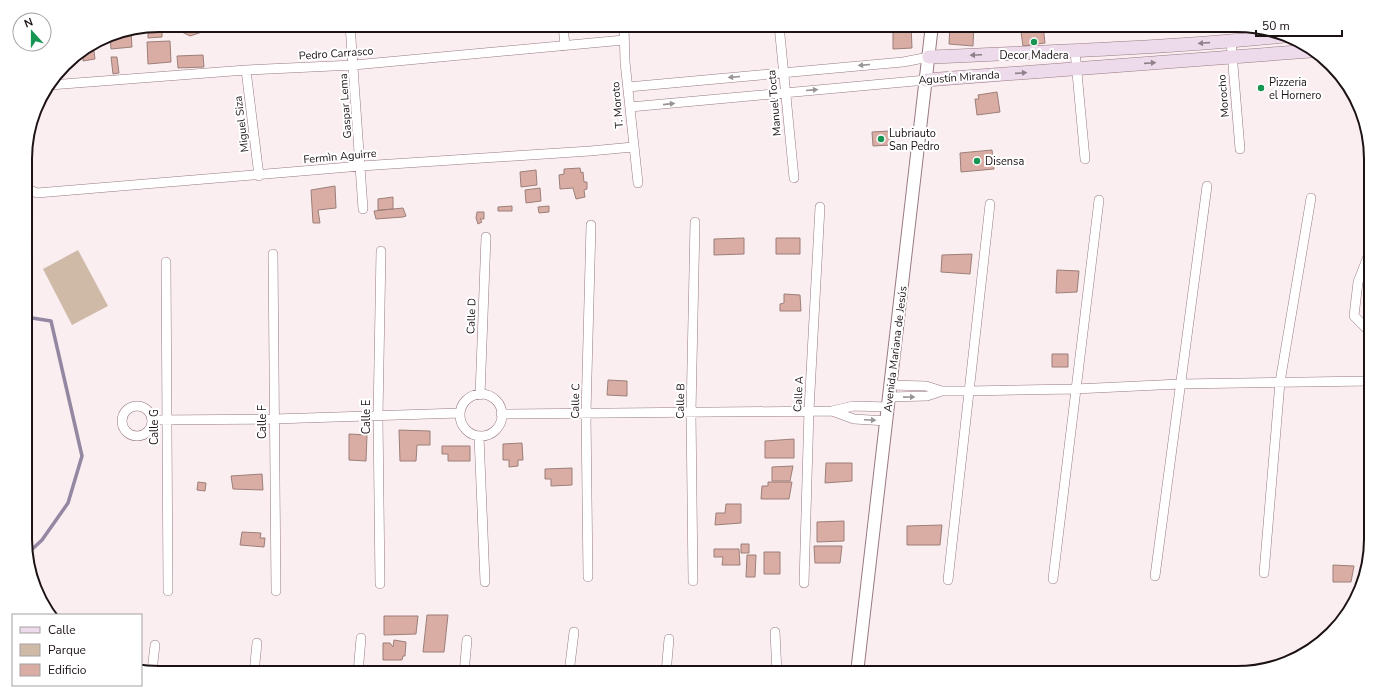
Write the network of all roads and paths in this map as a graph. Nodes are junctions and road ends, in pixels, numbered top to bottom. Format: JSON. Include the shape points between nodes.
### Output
{"nodes":[{"id":1,"x":351,"y":32,"type":"edge"},
{"id":2,"x":564,"y":32,"type":"edge"},
{"id":3,"x":624,"y":32,"type":"edge"},
{"id":4,"x":780,"y":32,"type":"edge"},
{"id":5,"x":931,"y":32,"type":"edge"},
{"id":6,"x":1265,"y":35,"type":"edge"},
{"id":7,"x":624,"y":40,"type":"junction"},
{"id":8,"x":1231,"y":41,"type":"junction"},
{"id":9,"x":565,"y":46,"type":"junction"},
{"id":10,"x":1075,"y":51,"type":"junction"},
{"id":11,"x":1304,"y":51,"type":"edge"},
{"id":12,"x":929,"y":57,"type":"junction"},
{"id":13,"x":1232,"y":57,"type":"junction"},
{"id":14,"x":354,"y":65,"type":"junction"},
{"id":15,"x":1076,"y":69,"type":"junction"},
{"id":16,"x":246,"y":70,"type":"junction"},
{"id":17,"x":783,"y":72,"type":"junction"},
{"id":18,"x":926,"y":80,"type":"junction"},
{"id":19,"x":55,"y":86,"type":"edge"},
{"id":20,"x":628,"y":87,"type":"junction"},
{"id":21,"x":785,"y":92,"type":"junction"},
{"id":22,"x":630,"y":107,"type":"junction"},
{"id":23,"x":633,"y":147,"type":"junction"},
{"id":24,"x":1240,"y":149,"type":"dead end"},
{"id":25,"x":1085,"y":160,"type":"dead end"},
{"id":26,"x":361,"y":166,"type":"junction"},
{"id":27,"x":259,"y":176,"type":"junction"},
{"id":28,"x":794,"y":178,"type":"dead end"},
{"id":29,"x":638,"y":183,"type":"dead end"},
{"id":30,"x":1207,"y":186,"type":"dead end"},
{"id":31,"x":32,"y":191,"type":"edge"},
{"id":32,"x":1311,"y":198,"type":"dead end"},
{"id":33,"x":1098,"y":200,"type":"dead end"},
{"id":34,"x":990,"y":204,"type":"dead end"},
{"id":35,"x":820,"y":206,"type":"dead end"},
{"id":36,"x":363,"y":209,"type":"dead end"},
{"id":37,"x":695,"y":222,"type":"dead end"},
{"id":38,"x":591,"y":225,"type":"dead end"},
{"id":39,"x":486,"y":237,"type":"dead end"},
{"id":40,"x":381,"y":251,"type":"dead end"},
{"id":41,"x":273,"y":254,"type":"dead end"},
{"id":42,"x":166,"y":262,"type":"dead end"},
{"id":43,"x":1364,"y":266,"type":"edge"},
{"id":44,"x":1364,"y":326,"type":"edge"},
{"id":45,"x":1364,"y":381,"type":"edge"},
{"id":46,"x":1280,"y":382,"type":"junction"},
{"id":47,"x":1180,"y":384,"type":"junction"},
{"id":48,"x":1075,"y":389,"type":"junction"},
{"id":49,"x":942,"y":390,"type":"junction"},
{"id":50,"x":969,"y":391,"type":"junction"},
{"id":51,"x":480,"y":395,"type":"junction"},
{"id":52,"x":890,"y":396,"type":"junction"},
{"id":53,"x":809,"y":410,"type":"junction"},
{"id":54,"x":832,"y":411,"type":"junction"},
{"id":55,"x":691,"y":412,"type":"junction"},
{"id":56,"x":460,"y":413,"type":"junction"},
{"id":57,"x":586,"y":413,"type":"junction"},
{"id":58,"x":502,"y":414,"type":"junction"},
{"id":59,"x":378,"y":417,"type":"junction"},
{"id":60,"x":166,"y":419,"type":"junction"},
{"id":61,"x":274,"y":419,"type":"junction"},
{"id":62,"x":152,"y":420,"type":"dead end"},
{"id":63,"x":887,"y":421,"type":"junction"},
{"id":64,"x":480,"y":436,"type":"junction"},
{"id":65,"x":1264,"y":573,"type":"dead end"},
{"id":66,"x":1155,"y":576,"type":"dead end"},
{"id":67,"x":588,"y":577,"type":"dead end"},
{"id":68,"x":1053,"y":579,"type":"dead end"},
{"id":69,"x":948,"y":580,"type":"dead end"},
{"id":70,"x":693,"y":581,"type":"dead end"},
{"id":71,"x":485,"y":582,"type":"dead end"},
{"id":72,"x":804,"y":583,"type":"dead end"},
{"id":73,"x":380,"y":584,"type":"dead end"},
{"id":74,"x":168,"y":591,"type":"dead end"},
{"id":75,"x":276,"y":591,"type":"dead end"},
{"id":76,"x":574,"y":632,"type":"dead end"},
{"id":77,"x":775,"y":632,"type":"dead end"},
{"id":78,"x":361,"y":638,"type":"dead end"},
{"id":79,"x":669,"y":639,"type":"dead end"},
{"id":80,"x":467,"y":640,"type":"dead end"},
{"id":81,"x":257,"y":643,"type":"dead end"},
{"id":82,"x":155,"y":645,"type":"dead end"},
{"id":83,"x":153,"y":666,"type":"edge"},
{"id":84,"x":255,"y":666,"type":"edge"},
{"id":85,"x":359,"y":666,"type":"edge"},
{"id":86,"x":465,"y":666,"type":"edge"},
{"id":87,"x":570,"y":666,"type":"edge"},
{"id":88,"x":667,"y":666,"type":"edge"},
{"id":89,"x":777,"y":666,"type":"edge"},
{"id":90,"x":858,"y":666,"type":"edge"}],
"edges":[{"from":1,"to":14,"type":"street","name":"Gaspar Lema"},
{"from":2,"to":9,"type":"street"},
{"from":3,"to":7,"type":"street","name":"T. Moroto"},
{"from":4,"to":17,"type":"street","name":"Manuel Tocta"},
{"from":5,"to":12,"type":"street","name":"Avenida Mariana de Jesús"},
{"from":6,"to":8,"type":"main road","name":"Agustín Miranda"},
{"from":7,"to":9,"type":"street","name":"Pedro Carrasco"},
{"from":7,"to":20,"type":"street","name":"T. Moroto"},
{"from":8,"to":10,"type":"main road","name":"Agustín Miranda","one_way":true},
{"from":8,"to":13,"type":"street","name":"Morocho"},
{"from":9,"to":14,"type":"street","name":"Pedro Carrasco"},
{"from":10,"to":12,"type":"main road","name":"Agustín Miranda","one_way":true},
{"from":10,"to":15,"type":"street"},
{"from":11,"to":13,"type":"main road","name":"Agustín Miranda"},
{"from":12,"to":17,"type":"street","name":"Agustín Miranda","one_way":true,"via":[[903,62]]},
{"from":12,"to":18,"type":"street","name":"Avenida Mariana de Jesús"},
{"from":15,"to":13,"type":"main road","name":"Agustín Miranda","one_way":true},
{"from":13,"to":24,"type":"street","name":"Morocho"},
{"from":14,"to":16,"type":"street","name":"Pedro Carrasco"},
{"from":14,"to":26,"type":"street","name":"Gaspar Lema"},
{"from":18,"to":15,"type":"main road","name":"Agustín Miranda","one_way":true},
{"from":15,"to":25,"type":"street"},
{"from":16,"to":19,"type":"street","name":"Pedro Carrasco"},
{"from":16,"to":27,"type":"street","name":"Miguel Siza"},
{"from":17,"to":20,"type":"street","name":"Agustín Miranda","one_way":true},
{"from":17,"to":21,"type":"street","name":"Manuel Tocta"},
{"from":21,"to":18,"type":"street","name":"Agustín Miranda","one_way":true},
{"from":18,"to":52,"type":"street","name":"Avenida Mariana de Jesús"},
{"from":20,"to":22,"type":"street","name":"T. Moroto"},
{"from":22,"to":21,"type":"street","name":"Agustín Miranda","one_way":true},
{"from":21,"to":28,"type":"street","name":"Manuel Tocta"},
{"from":22,"to":23,"type":"street","name":"T. Moroto"},
{"from":23,"to":26,"type":"street","name":"Fermìn Aguirre"},
{"from":23,"to":29,"type":"street","name":"T. Moroto"},
{"from":26,"to":27,"type":"street","name":"Fermìn Aguirre"},
{"from":26,"to":36,"type":"street","name":"Gaspar Lema"},
{"from":27,"to":31,"type":"street","name":"Fermìn Aguirre","via":[[37,193]]},
{"from":30,"to":47,"type":"street"},
{"from":32,"to":46,"type":"street"},
{"from":33,"to":48,"type":"street"},
{"from":34,"to":50,"type":"street"},
{"from":35,"to":53,"type":"street","name":"Calle A"},
{"from":37,"to":55,"type":"street","name":"Calle B"},
{"from":38,"to":57,"type":"street","name":"Calle C"},
{"from":39,"to":51,"type":"street","name":"Calle D"},
{"from":40,"to":59,"type":"street","name":"Calle E"},
{"from":41,"to":61,"type":"street","name":"Calle F"},
{"from":42,"to":60,"type":"street","name":"Calle G"},
{"from":43,"to":44,"type":"street","via":[[1358,282],[1354,316]]},
{"from":45,"to":46,"type":"street"},
{"from":46,"to":47,"type":"street"},
{"from":46,"to":65,"type":"street"},
{"from":47,"to":48,"type":"street"},
{"from":47,"to":66,"type":"street"},
{"from":48,"to":50,"type":"street"},
{"from":48,"to":68,"type":"street"},
{"from":49,"to":50,"type":"street"},
{"from":52,"to":49,"type":"street","one_way":true,"via":[[927,396]]},
{"from":49,"to":52,"type":"street","via":[[926,386]]},
{"from":50,"to":69,"type":"street"},
{"from":51,"to":56,"type":"street","via":[[465,402]]},
{"from":51,"to":58,"type":"street","via":[[497,402]]},
{"from":52,"to":54,"type":"street"},
{"from":52,"to":63,"type":"street","name":"Avenida Mariana de Jesús"},
{"from":53,"to":54,"type":"street"},
{"from":53,"to":55,"type":"street"},
{"from":53,"to":72,"type":"street","name":"Calle A"},
{"from":54,"to":63,"type":"street","one_way":true,"via":[[854,419]]},
{"from":55,"to":57,"type":"street"},
{"from":55,"to":70,"type":"street","name":"Calle B"},
{"from":56,"to":59,"type":"street"},
{"from":56,"to":64,"type":"street","via":[[467,431]]},
{"from":57,"to":58,"type":"street"},
{"from":57,"to":67,"type":"street","name":"Calle C"},
{"from":58,"to":64,"type":"street","via":[[496,430]]},
{"from":59,"to":61,"type":"street"},
{"from":59,"to":73,"type":"street","name":"Calle E"},
{"from":60,"to":61,"type":"street"},
{"from":60,"to":62,"type":"street"},
{"from":60,"to":74,"type":"street","name":"Calle G"},
{"from":61,"to":75,"type":"street","name":"Calle F"},
{"from":63,"to":90,"type":"street","name":"Avenida Mariana de Jesús"},
{"from":64,"to":71,"type":"street"},
{"from":76,"to":87,"type":"street"},
{"from":77,"to":89,"type":"street"},
{"from":78,"to":85,"type":"street"},
{"from":79,"to":88,"type":"street"},
{"from":80,"to":86,"type":"street"},
{"from":81,"to":84,"type":"street"},
{"from":82,"to":83,"type":"street"}]}
